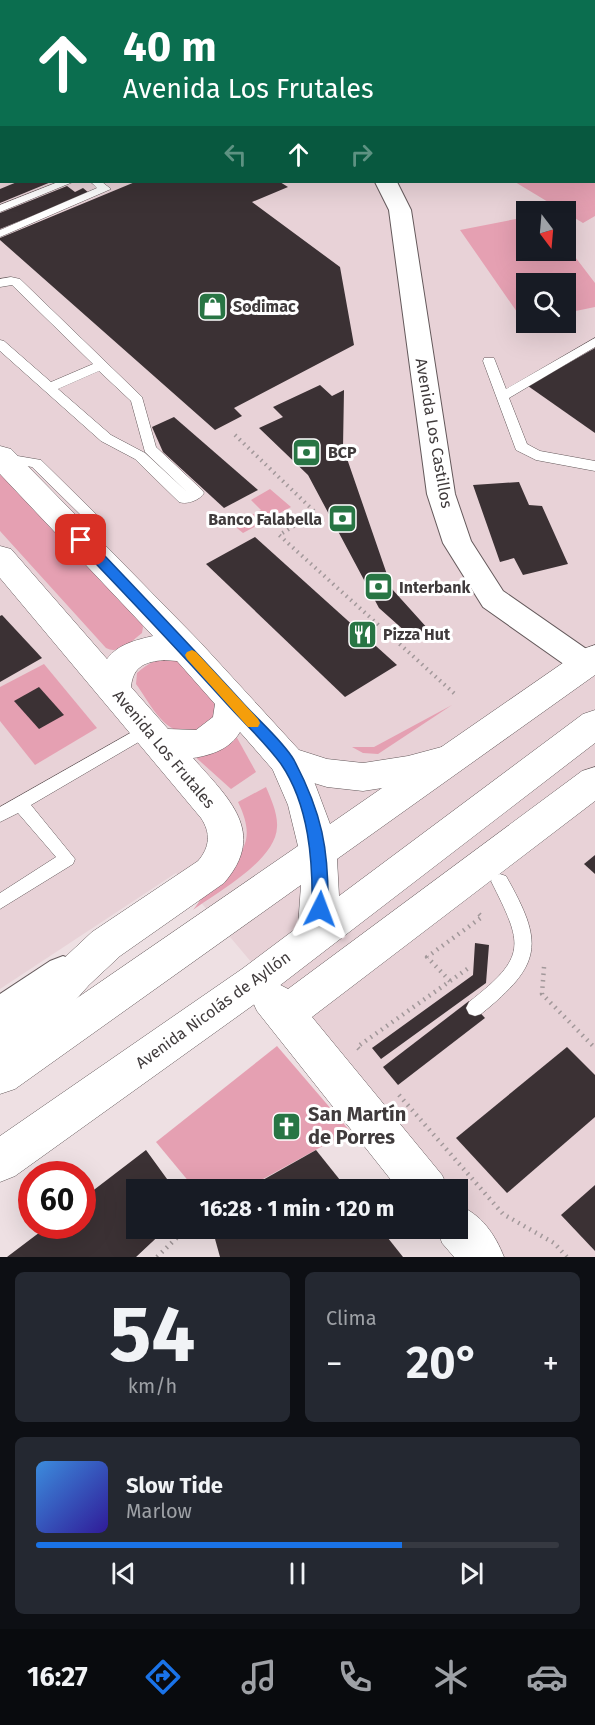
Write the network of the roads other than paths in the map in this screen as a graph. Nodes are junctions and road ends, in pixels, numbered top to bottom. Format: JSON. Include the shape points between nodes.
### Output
{"nodes":[{"id":1,"x":65,"y":183,"type":"edge"},
{"id":2,"x":97,"y":183,"type":"edge"},
{"id":3,"x":386,"y":183,"type":"edge"},
{"id":4,"x":0,"y":209,"type":"edge"},
{"id":5,"x":0,"y":234,"type":"edge"},
{"id":6,"x":0,"y":283,"type":"edge"},
{"id":7,"x":595,"y":342,"type":"edge"},
{"id":8,"x":0,"y":344,"type":"edge"},
{"id":9,"x":489,"y":361,"type":"dead end"},
{"id":10,"x":101,"y":365,"type":"junction"},
{"id":11,"x":49,"y":388,"type":"junction"},
{"id":12,"x":501,"y":397,"type":"junction"},
{"id":13,"x":0,"y":456,"type":"edge"},
{"id":14,"x":595,"y":466,"type":"edge"},
{"id":15,"x":0,"y":557,"type":"edge"},
{"id":16,"x":188,"y":651,"type":"junction"},
{"id":17,"x":591,"y":661,"type":"edge"},
{"id":18,"x":114,"y":689,"type":"junction"},
{"id":19,"x":232,"y":701,"type":"junction"},
{"id":20,"x":595,"y":724,"type":"edge"},
{"id":21,"x":153,"y":734,"type":"junction"},
{"id":22,"x":453,"y":757,"type":"junction"},
{"id":23,"x":287,"y":761,"type":"junction"},
{"id":24,"x":595,"y":781,"type":"edge"},
{"id":25,"x":20,"y":803,"type":"junction"},
{"id":26,"x":0,"y":815,"type":"edge"},
{"id":27,"x":319,"y":852,"type":"junction"},
{"id":28,"x":500,"y":881,"type":"dead end"},
{"id":29,"x":0,"y":902,"type":"edge"},
{"id":30,"x":317,"y":933,"type":"junction"},
{"id":31,"x":106,"y":944,"type":"junction"},
{"id":32,"x":256,"y":981,"type":"junction"},
{"id":33,"x":475,"y":1008,"type":"dead end"},
{"id":34,"x":0,"y":1014,"type":"edge"},
{"id":35,"x":285,"y":1014,"type":"junction"},
{"id":36,"x":0,"y":1056,"type":"edge"},
{"id":37,"x":0,"y":1075,"type":"edge"},
{"id":38,"x":0,"y":1161,"type":"edge"},
{"id":39,"x":418,"y":1179,"type":"edge"},
{"id":40,"x":468,"y":1239,"type":"edge"},
{"id":41,"x":482,"y":1257,"type":"edge"}],
"edges":[{"from":1,"to":4,"type":"lane"},
{"from":2,"to":5,"type":"lane","via":[[105,189]]},
{"from":3,"to":17,"type":"street","name":"Avenida Los Castillos","via":[[400,210],[441,494],[458,543],[493,599]]},
{"from":6,"to":10,"type":"lane","via":[[16,282]]},
{"from":7,"to":12,"type":"lane"},
{"from":8,"to":11,"type":"lane"},
{"from":9,"to":12,"type":"lane"},
{"from":10,"to":11,"type":"lane"},
{"from":10,"to":11,"type":"lane","via":[[137,400],[150,449],[198,493],[184,499],[140,456],[106,438]]},
{"from":12,"to":14,"type":"lane","via":[[517,442],[525,451]]},
{"from":13,"to":16,"type":"main road"},
{"from":15,"to":18,"type":"main road","name":"Avenida Los Frutales"},
{"from":16,"to":18,"type":"main road","via":[[161,647],[128,658],[114,678]]},
{"from":16,"to":19,"type":"main road"},
{"from":17,"to":22,"type":"main road"},
{"from":18,"to":21,"type":"main road","name":"Avenida Los Frutales"},
{"from":19,"to":21,"type":"main road","via":[[233,713],[228,723],[208,741],[179,746]]},
{"from":19,"to":23,"type":"main road"},
{"from":20,"to":30,"type":"main road","name":"Avenida Nicolás de Ayllón"},
{"from":21,"to":25,"type":"lane"},
{"from":21,"to":31,"type":"main road","name":"Avenida Los Frutales","via":[[222,818],[228,835],[227,847],[207,876]]},
{"from":22,"to":23,"type":"main road","via":[[363,777],[327,773]]},
{"from":22,"to":27,"type":"main road"},
{"from":23,"to":27,"type":"main road","via":[[306,803]]},
{"from":24,"to":35,"type":"main road"},
{"from":25,"to":26,"type":"lane"},
{"from":25,"to":29,"type":"lane","via":[[67,859]]},
{"from":27,"to":30,"type":"main road"},
{"from":27,"to":37,"type":"main road"},
{"from":28,"to":33,"type":"lane","via":[[524,930],[525,949],[516,971]]},
{"from":30,"to":32,"type":"main road","name":"Avenida Nicolás de Ayllón"},
{"from":31,"to":34,"type":"street"},
{"from":31,"to":36,"type":"main road","name":"Avenida Los Frutales"},
{"from":32,"to":35,"type":"main road"},
{"from":32,"to":38,"type":"main road","name":"Avenida Nicolás de Ayllón"},
{"from":35,"to":39,"type":"main road"},
{"from":40,"to":41,"type":"main road"}]}
